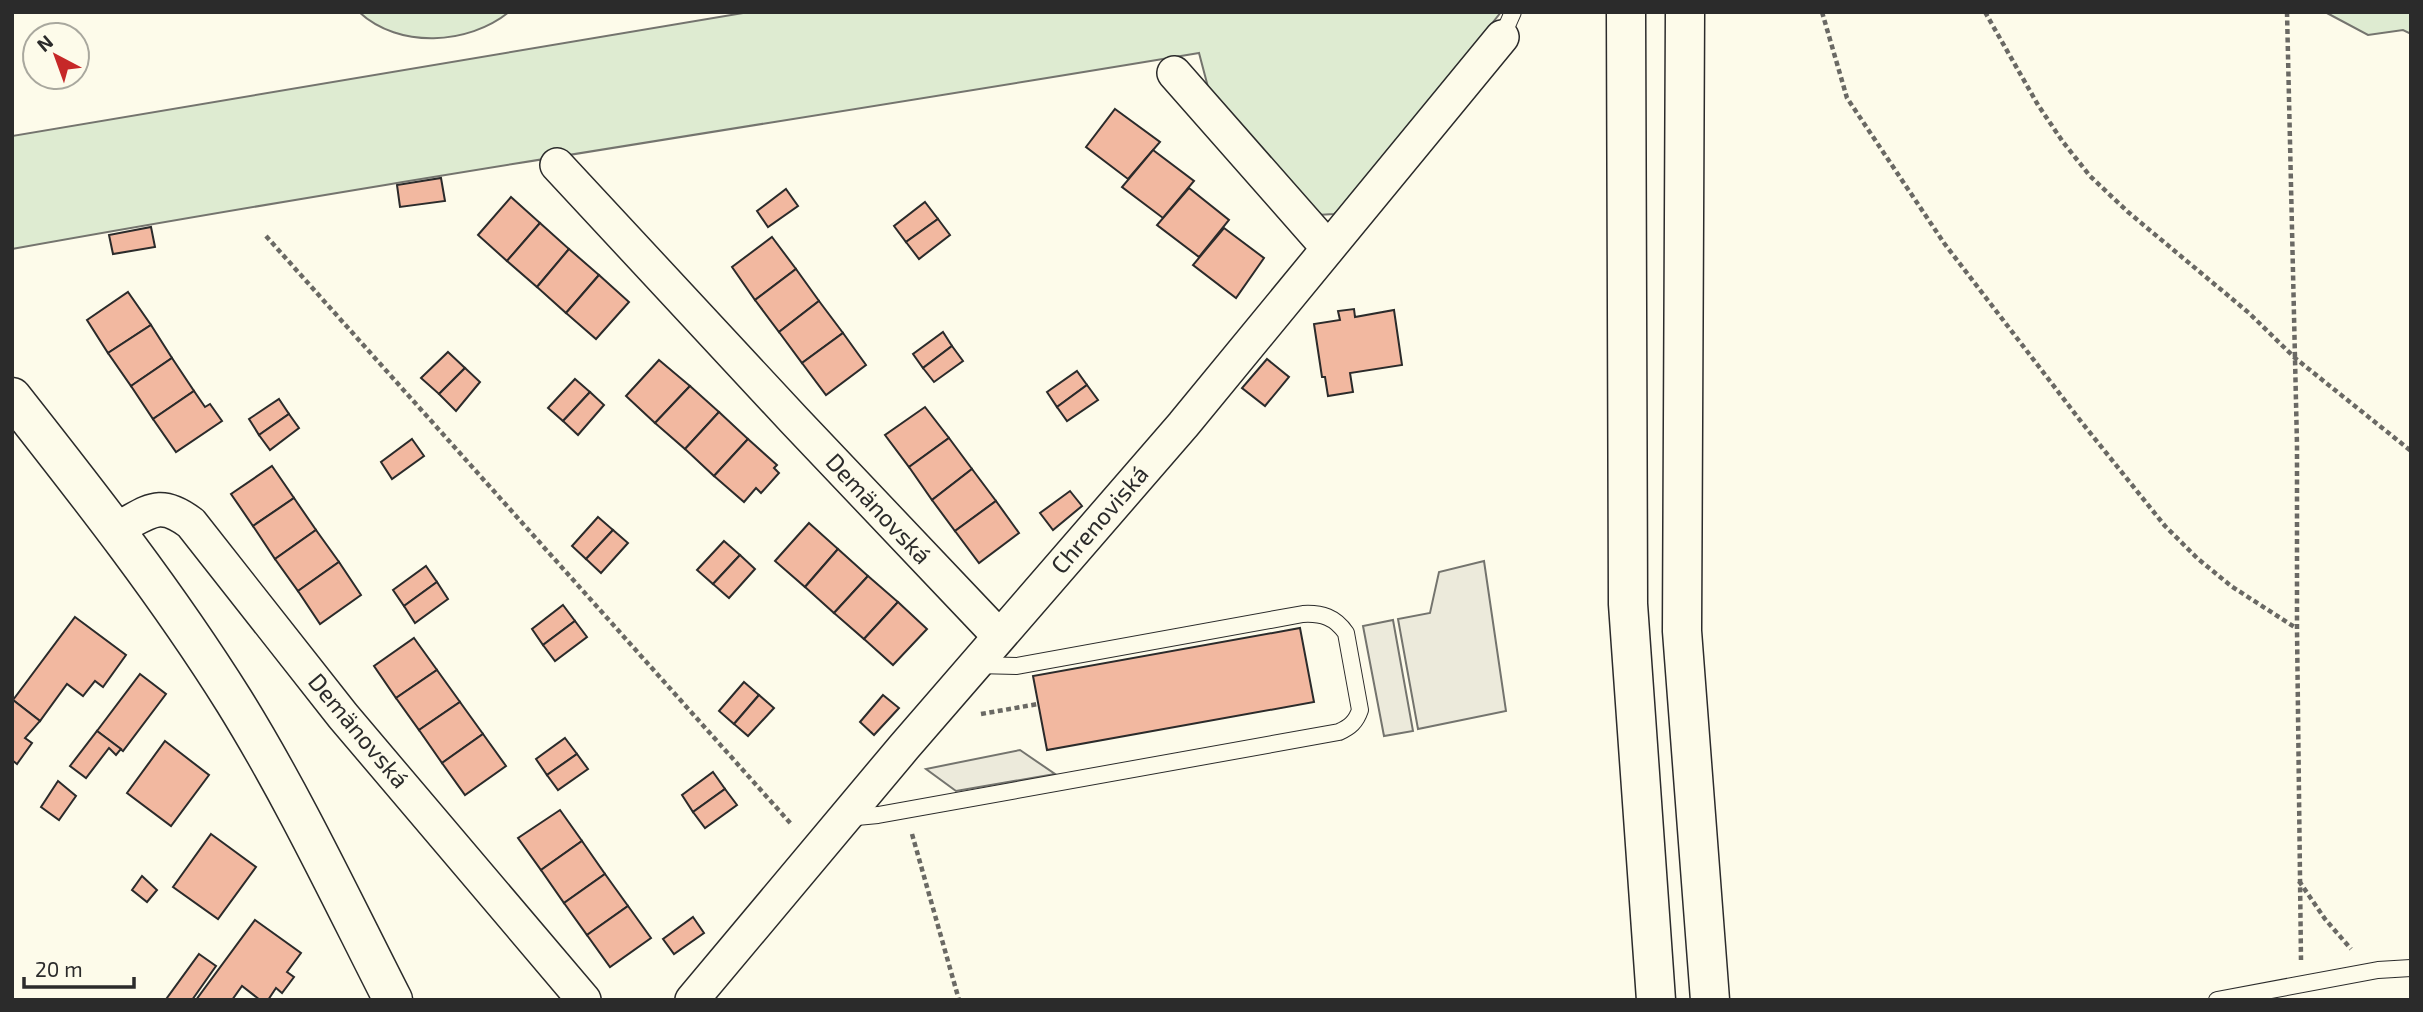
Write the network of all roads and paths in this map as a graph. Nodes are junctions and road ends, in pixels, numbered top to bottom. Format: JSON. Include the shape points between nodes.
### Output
{"nodes":[{"id":1,"x":1626,"y":12,"type":"edge"},
{"id":2,"x":1685,"y":12,"type":"edge"},
{"id":3,"x":1822,"y":12,"type":"edge"},
{"id":4,"x":1985,"y":12,"type":"edge"},
{"id":5,"x":2287,"y":12,"type":"edge"},
{"id":6,"x":1507,"y":25,"type":"edge"},
{"id":7,"x":1174,"y":73,"type":"dead end"},
{"id":8,"x":557,"y":165,"type":"dead end"},
{"id":9,"x":266,"y":236,"type":"dead end"},
{"id":10,"x":1328,"y":248,"type":"junction"},
{"id":11,"x":2295,"y":358,"type":"junction"},
{"id":12,"x":12,"y":397,"type":"edge"},
{"id":13,"x":2411,"y":451,"type":"edge"},
{"id":14,"x":116,"y":529,"type":"junction"},
{"id":15,"x":2297,"y":629,"type":"junction"},
{"id":16,"x":999,"y":636,"type":"junction"},
{"id":17,"x":975,"y":665,"type":"junction"},
{"id":18,"x":1038,"y":705,"type":"dead end"},
{"id":19,"x":977,"y":715,"type":"dead end"},
{"id":20,"x":906,"y":810,"type":"junction"},
{"id":21,"x":844,"y":818,"type":"junction"},
{"id":22,"x":816,"y":852,"type":"junction"},
{"id":23,"x":2299,"y":880,"type":"junction"},
{"id":24,"x":2411,"y":968,"type":"edge"},
{"id":25,"x":2378,"y":970,"type":"junction"},
{"id":26,"x":2302,"y":985,"type":"junction"},
{"id":27,"x":2234,"y":998,"type":"edge"},
{"id":28,"x":393,"y":1000,"type":"edge"},
{"id":29,"x":584,"y":1000,"type":"edge"},
{"id":30,"x":692,"y":1000,"type":"edge"},
{"id":31,"x":959,"y":1000,"type":"edge"},
{"id":32,"x":1656,"y":1000,"type":"edge"},
{"id":33,"x":1710,"y":1000,"type":"edge"},
{"id":34,"x":2217,"y":1000,"type":"edge"}],
"edges":[{"from":1,"to":32,"type":"main road","via":[[1628,604]]},
{"from":2,"to":33,"type":"main road","via":[[1682,631]]},
{"from":3,"to":15,"type":"path","via":[[1847,98],[1944,243],[2102,449],[2197,558]]},
{"from":4,"to":11,"type":"path","via":[[2038,105],[2090,176]]},
{"from":5,"to":11,"type":"path"},
{"from":6,"to":10,"type":"street","name":"Chrenoviská"},
{"from":7,"to":10,"type":"street"},
{"from":8,"to":16,"type":"street","name":"Demänovská"},
{"from":9,"to":22,"type":"path"},
{"from":10,"to":16,"type":"street","name":"Chrenoviská"},
{"from":11,"to":13,"type":"path"},
{"from":11,"to":15,"type":"path"},
{"from":12,"to":14,"type":"main road"},
{"from":14,"to":28,"type":"main road","via":[[235,703]]},
{"from":14,"to":29,"type":"street","name":"Demänovská","via":[[159,508],[176,512],[191,523],[344,716]]},
{"from":15,"to":23,"type":"path"},
{"from":16,"to":17,"type":"street","name":"Chrenoviská"},
{"from":17,"to":20,"type":"lane","via":[[1017,666],[1317,613],[1340,623],[1346,633],[1360,710],[1356,720],[1339,732]]},
{"from":17,"to":21,"type":"street","name":"Chrenoviská"},
{"from":18,"to":19,"type":"path"},
{"from":20,"to":21,"type":"lane"},
{"from":20,"to":31,"type":"path"},
{"from":21,"to":22,"type":"street","name":"Chrenoviská"},
{"from":22,"to":30,"type":"street","name":"Chrenoviská"},
{"from":23,"to":25,"type":"path","via":[[2338,934]]},
{"from":23,"to":26,"type":"path"},
{"from":24,"to":25,"type":"lane"},
{"from":25,"to":26,"type":"lane"},
{"from":26,"to":27,"type":"lane"},
{"from":27,"to":34,"type":"lane"}]}
